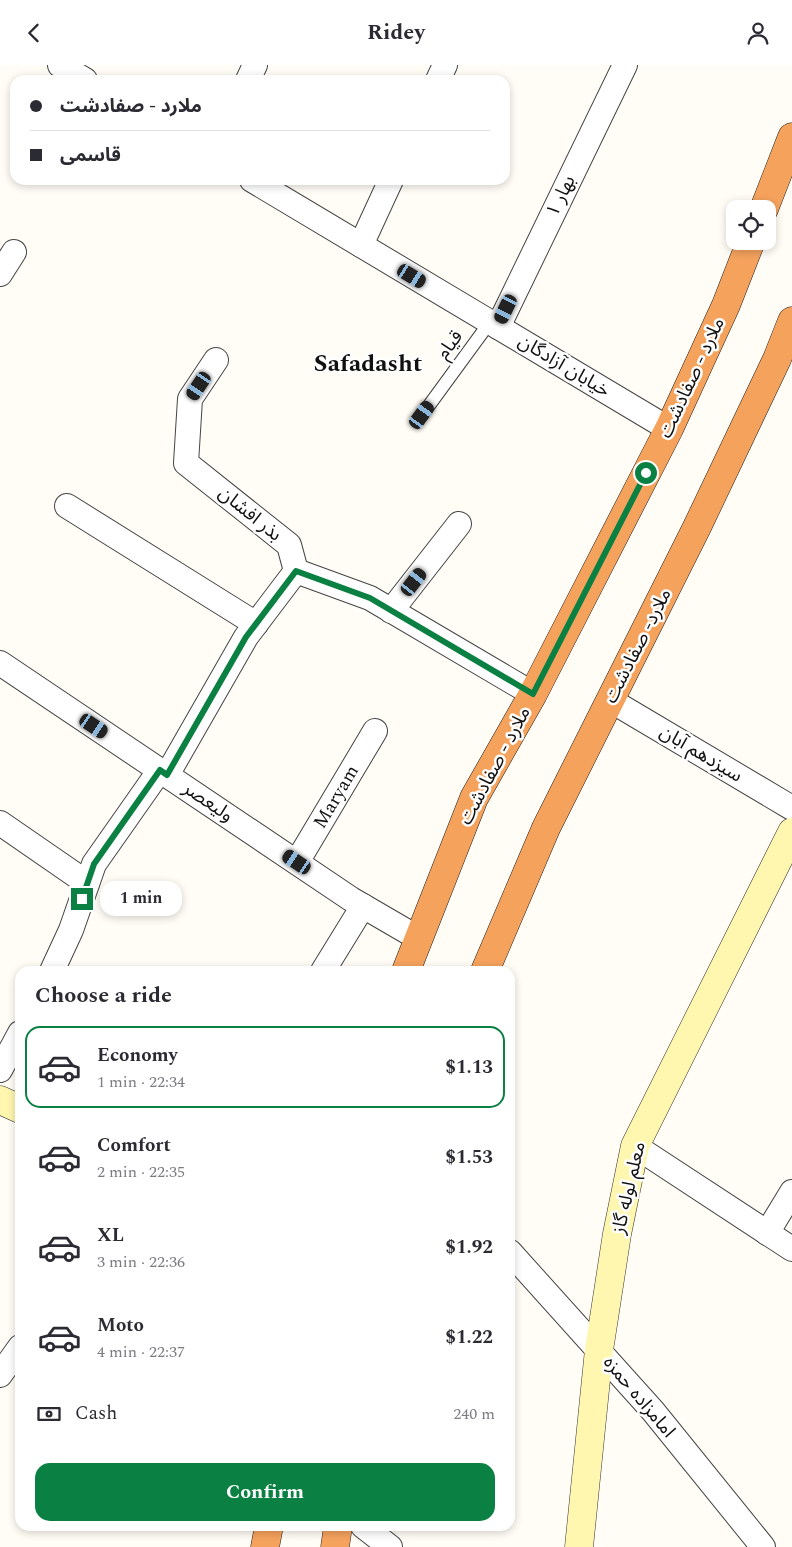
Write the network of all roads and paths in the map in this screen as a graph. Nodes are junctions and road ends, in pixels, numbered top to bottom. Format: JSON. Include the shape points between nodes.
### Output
{"nodes":[{"id":1,"x":625,"y":65,"type":"edge"},
{"id":2,"x":792,"y":137,"type":"edge"},
{"id":3,"x":260,"y":185,"type":"edge"},
{"id":4,"x":390,"y":185,"type":"edge"},
{"id":5,"x":768,"y":200,"type":"edge"},
{"id":6,"x":361,"y":245,"type":"junction"},
{"id":7,"x":747,"y":250,"type":"edge"},
{"id":8,"x":14,"y":251,"type":"dead end"},
{"id":9,"x":0,"y":274,"type":"edge"},
{"id":10,"x":792,"y":321,"type":"edge"},
{"id":11,"x":494,"y":325,"type":"junction"},
{"id":12,"x":792,"y":331,"type":"edge"},
{"id":13,"x":777,"y":359,"type":"junction"},
{"id":14,"x":216,"y":360,"type":"dead end"},
{"id":15,"x":422,"y":415,"type":"dead end"},
{"id":16,"x":669,"y":429,"type":"junction"},
{"id":17,"x":67,"y":506,"type":"dead end"},
{"id":18,"x":459,"y":524,"type":"dead end"},
{"id":19,"x":296,"y":571,"type":"junction"},
{"id":20,"x":391,"y":611,"type":"junction"},
{"id":21,"x":256,"y":624,"type":"junction"},
{"id":22,"x":0,"y":663,"type":"edge"},
{"id":23,"x":533,"y":694,"type":"junction"},
{"id":24,"x":610,"y":700,"type":"junction"},
{"id":25,"x":375,"y":731,"type":"dead end"},
{"id":26,"x":164,"y":773,"type":"junction"},
{"id":27,"x":792,"y":808,"type":"edge"},
{"id":28,"x":0,"y":823,"type":"edge"},
{"id":29,"x":792,"y":832,"type":"edge"},
{"id":30,"x":297,"y":862,"type":"junction"},
{"id":31,"x":87,"y":883,"type":"junction"},
{"id":32,"x":363,"y":906,"type":"junction"},
{"id":33,"x":418,"y":938,"type":"junction"},
{"id":34,"x":54,"y":966,"type":"edge"},
{"id":35,"x":326,"y":966,"type":"edge"},
{"id":36,"x":408,"y":966,"type":"edge"},
{"id":37,"x":487,"y":966,"type":"edge"},
{"id":38,"x":15,"y":1042,"type":"edge"},
{"id":39,"x":0,"y":1070,"type":"edge"},
{"id":40,"x":0,"y":1100,"type":"edge"},
{"id":41,"x":15,"y":1107,"type":"edge"},
{"id":42,"x":635,"y":1146,"type":"junction"},
{"id":43,"x":792,"y":1191,"type":"edge"},
{"id":44,"x":767,"y":1233,"type":"junction"},
{"id":45,"x":792,"y":1249,"type":"edge"},
{"id":46,"x":515,"y":1257,"type":"edge"},
{"id":47,"x":600,"y":1350,"type":"junction"},
{"id":48,"x":15,"y":1354,"type":"edge"},
{"id":49,"x":0,"y":1375,"type":"edge"},
{"id":50,"x":268,"y":1531,"type":"edge"},
{"id":51,"x":337,"y":1531,"type":"edge"},
{"id":52,"x":370,"y":1531,"type":"edge"},
{"id":53,"x":265,"y":1547,"type":"edge"},
{"id":54,"x":335,"y":1547,"type":"edge"},
{"id":55,"x":390,"y":1547,"type":"edge"},
{"id":56,"x":579,"y":1547,"type":"edge"},
{"id":57,"x":763,"y":1547,"type":"edge"}],
"edges":[{"from":1,"to":11,"type":"street","name":"بهار ۱"},
{"from":2,"to":5,"type":"highway"},
{"from":3,"to":6,"type":"street","name":"خیابان آزادگان"},
{"from":4,"to":6,"type":"street"},
{"from":6,"to":11,"type":"street","name":"خیابان آزادگان"},
{"from":7,"to":16,"type":"highway","name":"ملارد - صفادشت"},
{"from":8,"to":9,"type":"street"},
{"from":10,"to":13,"type":"highway","name":"ملارد- صفادشت"},
{"from":11,"to":15,"type":"lane","name":"قیام"},
{"from":11,"to":16,"type":"street","name":"خیابان آزادگان"},
{"from":12,"to":13,"type":"street"},
{"from":13,"to":24,"type":"highway","name":"ملارد- صفادشت"},
{"from":14,"to":19,"type":"street","name":"بذر افشان","via":[[190,399],[186,463],[289,545]]},
{"from":16,"to":23,"type":"highway","name":"ملارد - صفادشت"},
{"from":17,"to":21,"type":"street"},
{"from":18,"to":20,"type":"street"},
{"from":19,"to":20,"type":"street","via":[[370,598]]},
{"from":19,"to":21,"type":"street"},
{"from":20,"to":23,"type":"street"},
{"from":21,"to":26,"type":"street"},
{"from":22,"to":26,"type":"street","name":"ولیعصر"},
{"from":23,"to":33,"type":"highway","name":"ملارد - صفادشت","via":[[474,797]]},
{"from":24,"to":27,"type":"street","name":"سیزدهم آبان"},
{"from":24,"to":37,"type":"highway","name":"ملارد- صفادشت","via":[[546,828]]},
{"from":25,"to":30,"type":"street","name":"Maryam"},
{"from":26,"to":30,"type":"street","name":"ولیعصر"},
{"from":26,"to":31,"type":"street","via":[[94,864]]},
{"from":28,"to":31,"type":"street"},
{"from":29,"to":42,"type":"street","name":"معلم لوله گاز"},
{"from":30,"to":32,"type":"street","name":"ولیعصر"},
{"from":31,"to":34,"type":"street"},
{"from":32,"to":33,"type":"street","name":"ولیعصر"},
{"from":32,"to":35,"type":"street"},
{"from":33,"to":36,"type":"highway","name":"ملارد - صفادشت"},
{"from":38,"to":39,"type":"street"},
{"from":40,"to":41,"type":"street"},
{"from":42,"to":44,"type":"street"},
{"from":42,"to":47,"type":"street","name":"معلم لوله گاز","via":[[617,1234]]},
{"from":43,"to":44,"type":"street"},
{"from":44,"to":45,"type":"street"},
{"from":46,"to":47,"type":"street","name":"امامزاده حمزه"},
{"from":47,"to":56,"type":"street","name":"معلم لوله گاز"},
{"from":47,"to":57,"type":"street","name":"امامزاده حمزه"},
{"from":48,"to":49,"type":"street"},
{"from":50,"to":53,"type":"highway"},
{"from":51,"to":54,"type":"highway"},
{"from":52,"to":55,"type":"street"}]}
